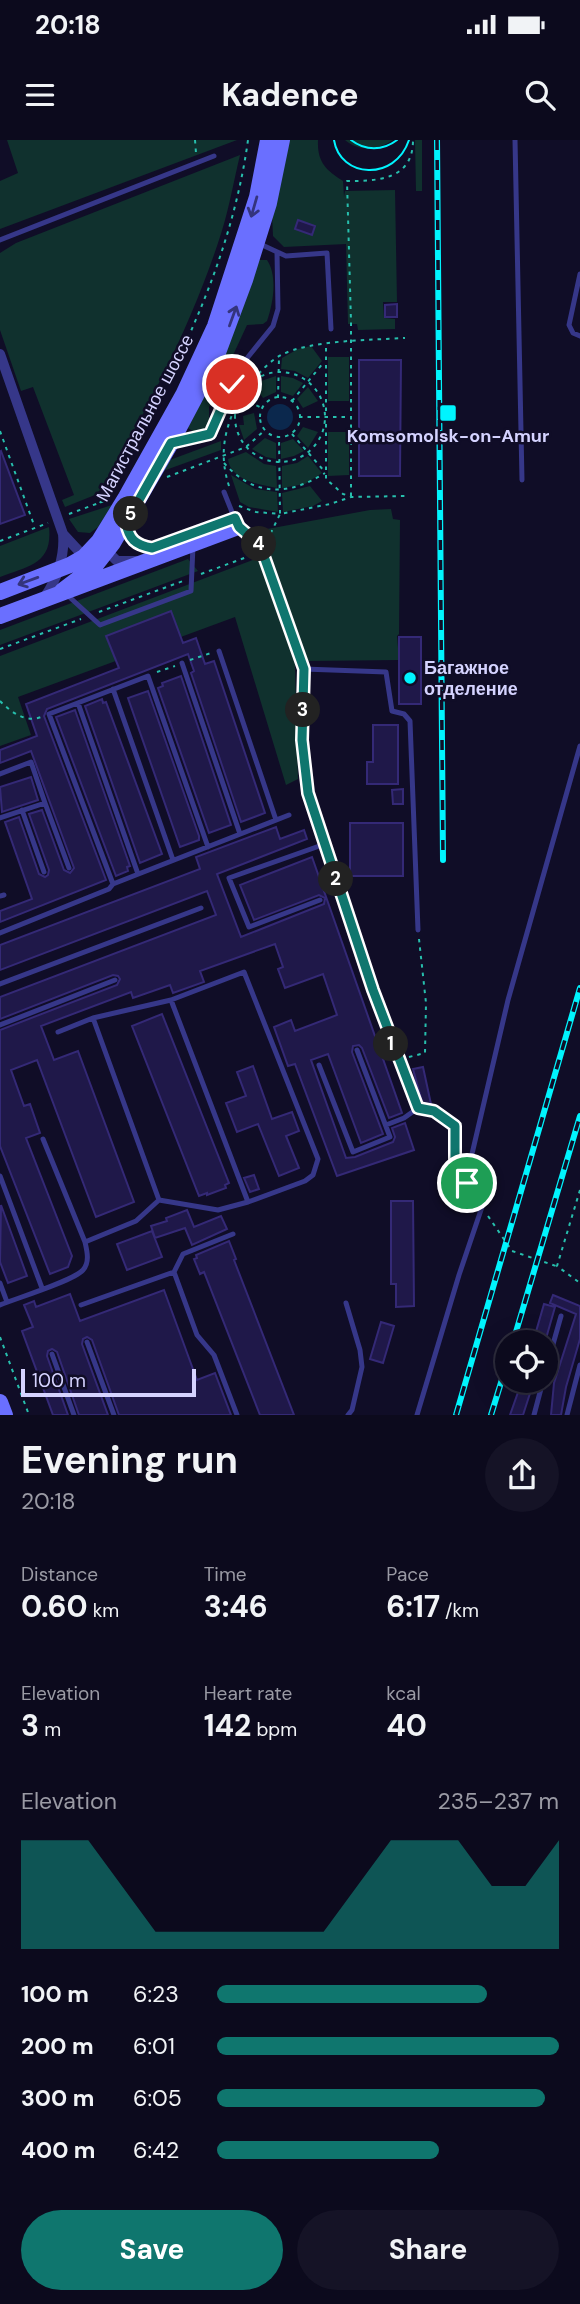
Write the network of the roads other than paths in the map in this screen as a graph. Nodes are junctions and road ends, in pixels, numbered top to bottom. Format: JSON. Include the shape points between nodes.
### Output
{"nodes":[{"id":1,"x":268,"y":140,"type":"edge"},
{"id":2,"x":282,"y":140,"type":"edge"},
{"id":3,"x":515,"y":140,"type":"edge"},
{"id":4,"x":214,"y":156,"type":"dead end"},
{"id":5,"x":0,"y":240,"type":"edge"},
{"id":6,"x":250,"y":241,"type":"junction"},
{"id":7,"x":277,"y":252,"type":"junction"},
{"id":8,"x":580,"y":274,"type":"edge"},
{"id":9,"x":331,"y":329,"type":"dead end"},
{"id":10,"x":580,"y":336,"type":"edge"},
{"id":11,"x":0,"y":354,"type":"edge"},
{"id":12,"x":4,"y":378,"type":"edge"},
{"id":13,"x":165,"y":440,"type":"junction"},
{"id":14,"x":522,"y":480,"type":"dead end"},
{"id":15,"x":224,"y":492,"type":"dead end"},
{"id":16,"x":236,"y":516,"type":"junction"},
{"id":17,"x":121,"y":519,"type":"junction"},
{"id":18,"x":63,"y":534,"type":"junction"},
{"id":19,"x":194,"y":543,"type":"junction"},
{"id":20,"x":150,"y":554,"type":"junction"},
{"id":21,"x":112,"y":556,"type":"junction"},
{"id":22,"x":89,"y":562,"type":"junction"},
{"id":23,"x":57,"y":571,"type":"junction"},
{"id":24,"x":62,"y":590,"type":"junction"},
{"id":25,"x":0,"y":592,"type":"edge"},
{"id":26,"x":44,"y":598,"type":"junction"},
{"id":27,"x":0,"y":615,"type":"edge"},
{"id":28,"x":219,"y":651,"type":"dead end"},
{"id":29,"x":182,"y":663,"type":"dead end"},
{"id":30,"x":304,"y":669,"type":"junction"},
{"id":31,"x":113,"y":689,"type":"junction"},
{"id":32,"x":78,"y":703,"type":"junction"},
{"id":33,"x":580,"y":746,"type":"edge"},
{"id":34,"x":0,"y":774,"type":"edge"},
{"id":35,"x":45,"y":803,"type":"junction"},
{"id":36,"x":22,"y":810,"type":"junction"},
{"id":37,"x":289,"y":815,"type":"dead end"},
{"id":38,"x":0,"y":818,"type":"edge"},
{"id":39,"x":276,"y":820,"type":"junction"},
{"id":40,"x":240,"y":834,"type":"junction"},
{"id":41,"x":325,"y":844,"type":"junction"},
{"id":42,"x":208,"y":847,"type":"junction"},
{"id":43,"x":173,"y":860,"type":"junction"},
{"id":44,"x":69,"y":868,"type":"dead end"},
{"id":45,"x":44,"y":872,"type":"dead end"},
{"id":46,"x":138,"y":874,"type":"junction"},
{"id":47,"x":113,"y":884,"type":"junction"},
{"id":48,"x":320,"y":900,"type":"dead end"},
{"id":49,"x":201,"y":908,"type":"dead end"},
{"id":50,"x":418,"y":930,"type":"road end"},
{"id":51,"x":0,"y":933,"type":"edge"},
{"id":52,"x":114,"y":980,"type":"dead end"},
{"id":53,"x":0,"y":984,"type":"edge"},
{"id":54,"x":171,"y":1000,"type":"junction"},
{"id":55,"x":93,"y":1018,"type":"junction"},
{"id":56,"x":0,"y":1025,"type":"edge"},
{"id":57,"x":58,"y":1032,"type":"dead end"},
{"id":58,"x":357,"y":1050,"type":"dead end"},
{"id":59,"x":319,"y":1065,"type":"dead end"},
{"id":60,"x":386,"y":1125,"type":"junction"},
{"id":61,"x":43,"y":1139,"type":"dead end"},
{"id":62,"x":0,"y":1176,"type":"edge"},
{"id":63,"x":159,"y":1200,"type":"junction"},
{"id":64,"x":248,"y":1202,"type":"junction"},
{"id":65,"x":233,"y":1234,"type":"dead end"},
{"id":66,"x":85,"y":1242,"type":"junction"},
{"id":67,"x":174,"y":1272,"type":"junction"},
{"id":68,"x":0,"y":1283,"type":"edge"},
{"id":69,"x":42,"y":1288,"type":"junction"},
{"id":70,"x":7,"y":1302,"type":"junction"},
{"id":71,"x":346,"y":1303,"type":"dead end"},
{"id":72,"x":0,"y":1305,"type":"edge"},
{"id":73,"x":81,"y":1305,"type":"dead end"},
{"id":74,"x":561,"y":1316,"type":"dead end"},
{"id":75,"x":557,"y":1330,"type":"edge"},
{"id":76,"x":87,"y":1342,"type":"dead end"},
{"id":77,"x":52,"y":1354,"type":"dead end"},
{"id":78,"x":580,"y":1365,"type":"edge"},
{"id":79,"x":540,"y":1393,"type":"edge"},
{"id":80,"x":0,"y":1402,"type":"edge"},
{"id":81,"x":5,"y":1415,"type":"edge"},
{"id":82,"x":74,"y":1415,"type":"edge"},
{"id":83,"x":114,"y":1415,"type":"edge"},
{"id":84,"x":237,"y":1415,"type":"edge"},
{"id":85,"x":348,"y":1415,"type":"edge"},
{"id":86,"x":417,"y":1415,"type":"edge"},
{"id":87,"x":534,"y":1415,"type":"edge"},
{"id":88,"x":567,"y":1415,"type":"edge"}],
"edges":[{"from":1,"to":6,"type":"main road","name":"Магистральное шоссе","one_way":true},
{"from":2,"to":6,"type":"main road","name":"Магистральное шоссе","via":[[269,203]]},
{"from":3,"to":14,"type":"lane"},
{"from":4,"to":5,"type":"lane"},
{"from":6,"to":7,"type":"lane"},
{"from":6,"to":13,"type":"main road","name":"Магистральное шоссе"},
{"from":7,"to":9,"type":"lane","via":[[286,256],[327,253]]},
{"from":7,"to":13,"type":"lane","via":[[278,309],[273,326],[232,384],[210,434]]},
{"from":8,"to":10,"type":"lane","via":[[569,325]]},
{"from":11,"to":12,"type":"street"},
{"from":12,"to":18,"type":"street"},
{"from":13,"to":17,"type":"main road","name":"Магистральное шоссе"},
{"from":15,"to":16,"type":"lane"},
{"from":16,"to":19,"type":"main road"},
{"from":16,"to":20,"type":"main road"},
{"from":16,"to":30,"type":"lane","via":[[260,545]]},
{"from":17,"to":20,"type":"street","via":[[132,541]]},
{"from":17,"to":21,"type":"main road","name":"Магистральное шоссе"},
{"from":17,"to":22,"type":"main road","name":"Магистральное шоссе","via":[[99,541]]},
{"from":18,"to":22,"type":"street"},
{"from":18,"to":23,"type":"street","via":[[64,551]]},
{"from":19,"to":20,"type":"main road"},
{"from":19,"to":24,"type":"lane","via":[[191,591],[100,625]]},
{"from":20,"to":21,"type":"main road"},
{"from":20,"to":24,"type":"main road"},
{"from":21,"to":22,"type":"main road"},
{"from":22,"to":23,"type":"main road","name":"Магистральное шоссе"},
{"from":22,"to":24,"type":"main road","name":"Магистральное шоссе"},
{"from":23,"to":25,"type":"main road","name":"Магистральное шоссе","one_way":true},
{"from":23,"to":26,"type":"street"},
{"from":24,"to":26,"type":"main road"},
{"from":26,"to":27,"type":"main road"},
{"from":28,"to":39,"type":"lane"},
{"from":29,"to":40,"type":"lane"},
{"from":30,"to":41,"type":"lane","via":[[302,740],[308,793]]},
{"from":30,"to":50,"type":"lane","via":[[386,672],[392,711],[410,721]]},
{"from":31,"to":32,"type":"lane"},
{"from":31,"to":42,"type":"lane","via":[[148,676]]},
{"from":31,"to":43,"type":"lane"},
{"from":32,"to":46,"type":"lane"},
{"from":32,"to":47,"type":"lane","via":[[49,714]]},
{"from":33,"to":86,"type":"lane","via":[[508,1000],[468,1171],[467,1183],[483,1194],[483,1207]]},
{"from":34,"to":35,"type":"lane","via":[[31,762]]},
{"from":35,"to":36,"type":"lane"},
{"from":35,"to":44,"type":"lane"},
{"from":36,"to":38,"type":"lane"},
{"from":36,"to":45,"type":"lane"},
{"from":37,"to":39,"type":"lane"},
{"from":39,"to":40,"type":"lane"},
{"from":40,"to":42,"type":"lane"},
{"from":41,"to":48,"type":"lane","via":[[229,878],[249,927]]},
{"from":41,"to":60,"type":"lane","via":[[418,1108]]},
{"from":42,"to":43,"type":"lane"},
{"from":43,"to":46,"type":"lane"},
{"from":46,"to":47,"type":"lane"},
{"from":47,"to":51,"type":"lane"},
{"from":49,"to":53,"type":"lane"},
{"from":52,"to":56,"type":"lane"},
{"from":54,"to":55,"type":"lane"},
{"from":54,"to":64,"type":"lane"},
{"from":54,"to":64,"type":"lane","via":[[244,972],[318,1159],[313,1175],[305,1181]]},
{"from":55,"to":57,"type":"lane"},
{"from":55,"to":63,"type":"lane"},
{"from":58,"to":60,"type":"lane"},
{"from":59,"to":60,"type":"lane","via":[[353,1152],[390,1137]]},
{"from":61,"to":66,"type":"lane"},
{"from":62,"to":69,"type":"lane"},
{"from":63,"to":64,"type":"lane","via":[[218,1210]]},
{"from":63,"to":66,"type":"lane","via":[[136,1221]]},
{"from":65,"to":67,"type":"lane","via":[[183,1254]]},
{"from":66,"to":69,"type":"lane","via":[[88,1256],[82,1271]]},
{"from":67,"to":73,"type":"lane"},
{"from":67,"to":84,"type":"lane","via":[[197,1335],[214,1355]]},
{"from":68,"to":70,"type":"lane"},
{"from":69,"to":70,"type":"lane"},
{"from":70,"to":72,"type":"lane"},
{"from":71,"to":85,"type":"lane","via":[[362,1367]]},
{"from":74,"to":75,"type":"lane"},
{"from":76,"to":83,"type":"lane"},
{"from":77,"to":82,"type":"lane"},
{"from":78,"to":88,"type":"lane"},
{"from":79,"to":87,"type":"lane"},
{"from":80,"to":81,"type":"main road"}]}
